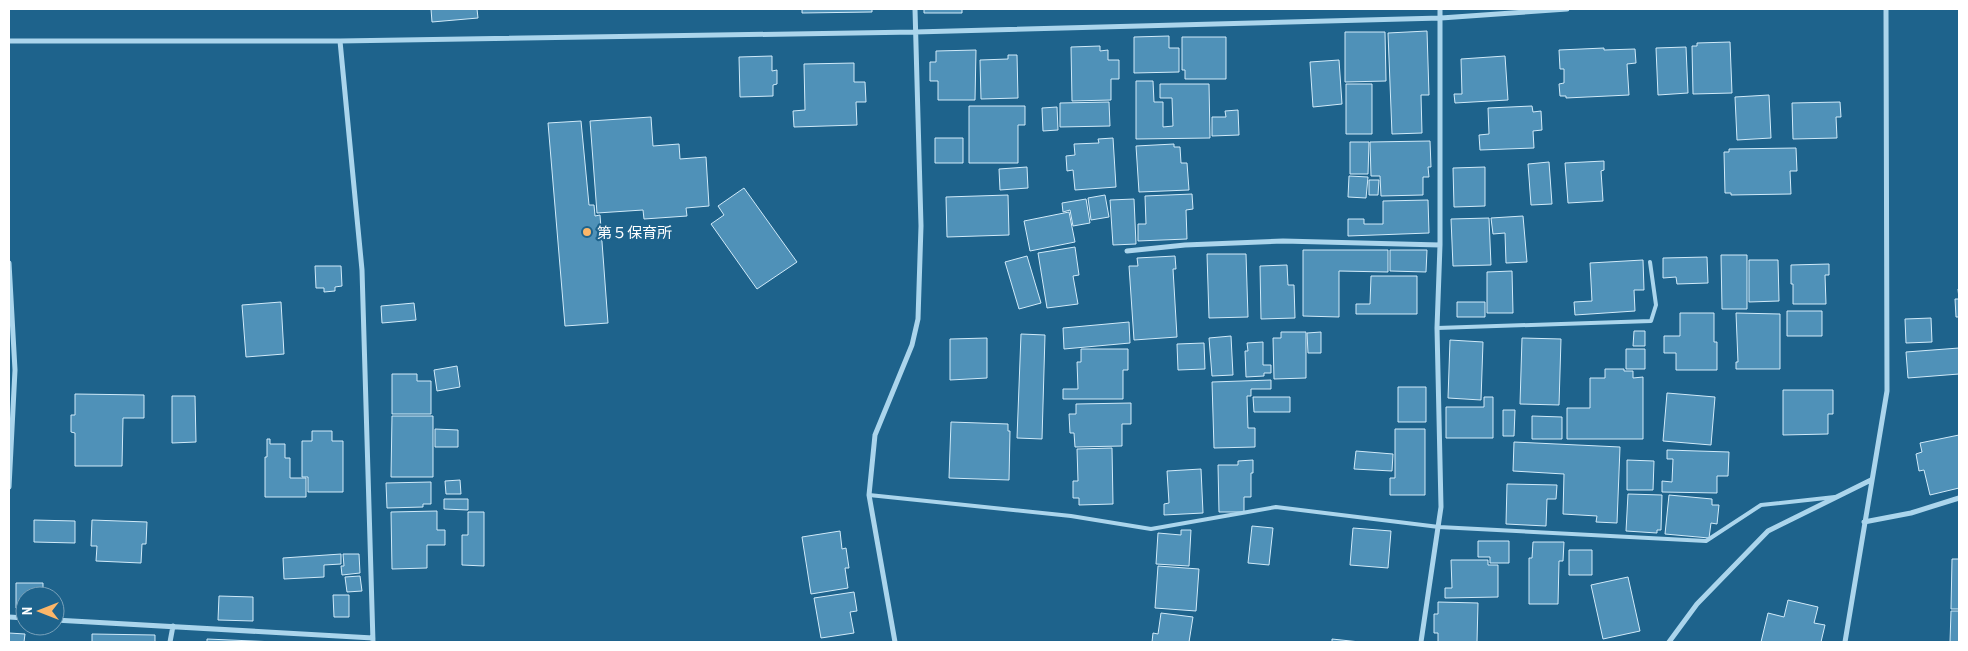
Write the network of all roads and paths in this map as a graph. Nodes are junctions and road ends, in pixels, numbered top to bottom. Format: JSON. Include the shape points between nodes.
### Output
{"nodes":[{"id":1,"x":915,"y":9,"type":"edge"},
{"id":2,"x":1440,"y":9,"type":"edge"},
{"id":3,"x":1567,"y":9,"type":"edge"},
{"id":4,"x":1886,"y":9,"type":"edge"},
{"id":5,"x":1441,"y":18,"type":"junction"},
{"id":6,"x":915,"y":32,"type":"junction"},
{"id":7,"x":340,"y":41,"type":"junction"},
{"id":8,"x":9,"y":42,"type":"edge"},
{"id":9,"x":1440,"y":245,"type":"junction"},
{"id":10,"x":1127,"y":251,"type":"dead end"},
{"id":11,"x":1650,"y":262,"type":"dead end"},
{"id":12,"x":9,"y":263,"type":"edge"},
{"id":13,"x":1437,"y":328,"type":"junction"},
{"id":14,"x":1871,"y":480,"type":"junction"},
{"id":15,"x":9,"y":487,"type":"edge"},
{"id":16,"x":869,"y":496,"type":"junction"},
{"id":17,"x":1839,"y":496,"type":"junction"},
{"id":18,"x":1959,"y":498,"type":"edge"},
{"id":19,"x":1864,"y":522,"type":"junction"},
{"id":20,"x":1438,"y":527,"type":"junction"},
{"id":21,"x":65,"y":621,"type":"edge"},
{"id":22,"x":173,"y":626,"type":"junction"},
{"id":23,"x":373,"y":640,"type":"edge"},
{"id":24,"x":170,"y":642,"type":"edge"},
{"id":25,"x":894,"y":642,"type":"edge"},
{"id":26,"x":1421,"y":642,"type":"edge"},
{"id":27,"x":1669,"y":642,"type":"edge"},
{"id":28,"x":1845,"y":642,"type":"edge"}],
"edges":[{"from":1,"to":6,"type":"street"},
{"from":2,"to":5,"type":"street"},
{"from":3,"to":5,"type":"street"},
{"from":4,"to":14,"type":"street","via":[[1887,391]]},
{"from":5,"to":6,"type":"street"},
{"from":5,"to":9,"type":"street"},
{"from":6,"to":7,"type":"street"},
{"from":6,"to":16,"type":"street","via":[[921,226],[918,318],[912,346],[875,435]]},
{"from":7,"to":8,"type":"street"},
{"from":7,"to":23,"type":"street","via":[[362,270]]},
{"from":9,"to":10,"type":"street","via":[[1283,241]]},
{"from":9,"to":13,"type":"street"},
{"from":11,"to":13,"type":"lane","via":[[1656,306],[1651,320]]},
{"from":12,"to":15,"type":"street","via":[[15,370]]},
{"from":13,"to":20,"type":"street","via":[[1441,507]]},
{"from":14,"to":17,"type":"street"},
{"from":14,"to":19,"type":"street"},
{"from":16,"to":20,"type":"lane","via":[[1071,516],[1151,529],[1276,506]]},
{"from":16,"to":25,"type":"street"},
{"from":17,"to":20,"type":"lane","via":[[1761,505],[1706,541]]},
{"from":17,"to":27,"type":"street","via":[[1768,532],[1697,604]]},
{"from":18,"to":19,"type":"street","via":[[1911,513]]},
{"from":19,"to":28,"type":"street"},
{"from":20,"to":26,"type":"street"},
{"from":21,"to":22,"type":"street"},
{"from":22,"to":23,"type":"street"},
{"from":22,"to":24,"type":"street"}]}
